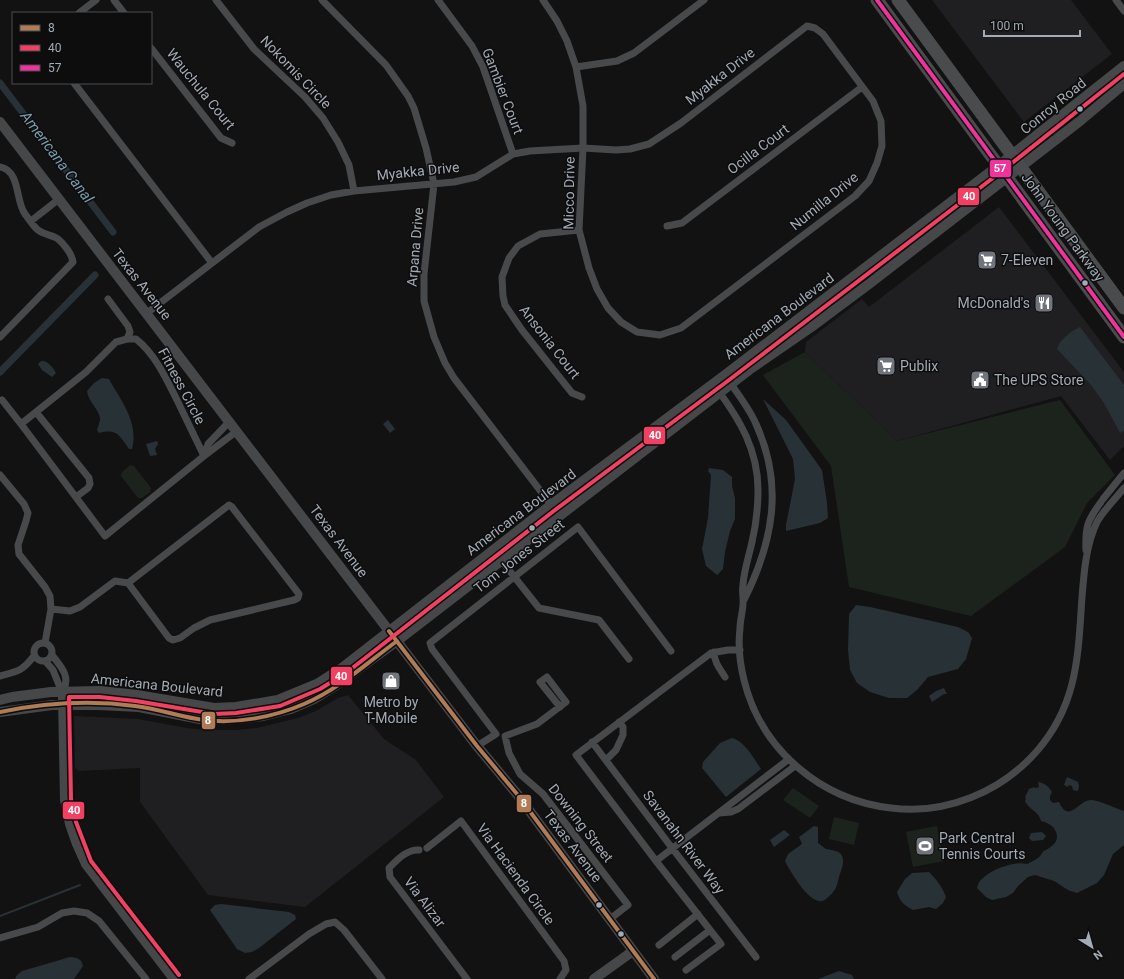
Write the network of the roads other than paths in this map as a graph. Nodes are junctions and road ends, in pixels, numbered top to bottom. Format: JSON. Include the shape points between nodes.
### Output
{"nodes":[{"id":1,"x":96,"y":0,"type":"edge"},
{"id":2,"x":114,"y":0,"type":"edge"},
{"id":3,"x":216,"y":0,"type":"edge"},
{"id":4,"x":322,"y":0,"type":"edge"},
{"id":5,"x":438,"y":0,"type":"edge"},
{"id":6,"x":543,"y":0,"type":"edge"},
{"id":7,"x":704,"y":0,"type":"edge"},
{"id":8,"x":877,"y":0,"type":"edge"},
{"id":9,"x":898,"y":0,"type":"edge"},
{"id":10,"x":1116,"y":0,"type":"edge"},
{"id":11,"x":1124,"y":11,"type":"edge"},
{"id":12,"x":80,"y":12,"type":"edge"},
{"id":13,"x":123,"y":12,"type":"edge"},
{"id":14,"x":823,"y":34,"type":"joint"},
{"id":15,"x":152,"y":49,"type":"edge"},
{"id":16,"x":1124,"y":66,"type":"edge"},
{"id":17,"x":576,"y":67,"type":"junction"},
{"id":18,"x":75,"y":84,"type":"edge"},
{"id":19,"x":1124,"y":84,"type":"edge"},
{"id":20,"x":862,"y":86,"type":"junction"},
{"id":21,"x":0,"y":122,"type":"edge"},
{"id":22,"x":232,"y":143,"type":"dead end"},
{"id":23,"x":583,"y":148,"type":"junction"},
{"id":24,"x":513,"y":154,"type":"junction"},
{"id":25,"x":1012,"y":156,"type":"junction"},
{"id":26,"x":998,"y":166,"type":"junction"},
{"id":27,"x":0,"y":167,"type":"edge"},
{"id":28,"x":1020,"y":167,"type":"junction"},
{"id":29,"x":1006,"y":178,"type":"junction"},
{"id":30,"x":434,"y":184,"type":"junction"},
{"id":31,"x":354,"y":191,"type":"junction"},
{"id":32,"x":58,"y":199,"type":"junction"},
{"id":33,"x":30,"y":221,"type":"junction"},
{"id":34,"x":667,"y":226,"type":"dead end"},
{"id":35,"x":579,"y":230,"type":"junction"},
{"id":36,"x":877,"y":259,"type":"junction"},
{"id":37,"x":212,"y":263,"type":"junction"},
{"id":38,"x":869,"y":284,"type":"junction"},
{"id":39,"x":108,"y":299,"type":"dead end"},
{"id":40,"x":1124,"y":308,"type":"edge"},
{"id":41,"x":147,"y":313,"type":"junction"},
{"id":42,"x":801,"y":317,"type":"junction"},
{"id":43,"x":680,"y":328,"type":"joint"},
{"id":44,"x":810,"y":328,"type":"junction"},
{"id":45,"x":0,"y":337,"type":"edge"},
{"id":46,"x":1124,"y":337,"type":"edge"},
{"id":47,"x":127,"y":339,"type":"junction"},
{"id":48,"x":728,"y":380,"type":"junction"},
{"id":49,"x":714,"y":384,"type":"junction"},
{"id":50,"x":720,"y":392,"type":"junction"},
{"id":51,"x":582,"y":397,"type":"dead end"},
{"id":52,"x":2,"y":400,"type":"dead end"},
{"id":53,"x":36,"y":412,"type":"junction"},
{"id":54,"x":230,"y":421,"type":"junction"},
{"id":55,"x":21,"y":424,"type":"junction"},
{"id":56,"x":237,"y":431,"type":"junction"},
{"id":57,"x":204,"y":456,"type":"junction"},
{"id":58,"x":1124,"y":473,"type":"edge"},
{"id":59,"x":0,"y":475,"type":"edge"},
{"id":60,"x":1124,"y":488,"type":"edge"},
{"id":61,"x":76,"y":497,"type":"junction"},
{"id":62,"x":551,"y":506,"type":"junction"},
{"id":63,"x":559,"y":515,"type":"junction"},
{"id":64,"x":1086,"y":554,"type":"junction"},
{"id":65,"x":502,"y":560,"type":"junction"},
{"id":66,"x":515,"y":577,"type":"junction"},
{"id":67,"x":128,"y":583,"type":"junction"},
{"id":68,"x":744,"y":600,"type":"junction"},
{"id":69,"x":51,"y":609,"type":"junction"},
{"id":70,"x":389,"y":631,"type":"junction"},
{"id":71,"x":397,"y":641,"type":"junction"},
{"id":72,"x":44,"y":643,"type":"junction"},
{"id":73,"x":740,"y":650,"type":"junction"},
{"id":74,"x":671,"y":651,"type":"dead end"},
{"id":75,"x":714,"y":652,"type":"junction"},
{"id":76,"x":52,"y":655,"type":"junction"},
{"id":77,"x":34,"y":656,"type":"junction"},
{"id":78,"x":629,"y":659,"type":"dead end"},
{"id":79,"x":45,"y":661,"type":"junction"},
{"id":80,"x":0,"y":676,"type":"edge"},
{"id":81,"x":725,"y":677,"type":"dead end"},
{"id":82,"x":63,"y":691,"type":"junction"},
{"id":83,"x":0,"y":700,"type":"edge"},
{"id":84,"x":62,"y":704,"type":"junction"},
{"id":85,"x":236,"y":707,"type":"junction"},
{"id":86,"x":560,"y":707,"type":"dead end"},
{"id":87,"x":0,"y":712,"type":"edge"},
{"id":88,"x":236,"y":720,"type":"junction"},
{"id":89,"x":619,"y":722,"type":"junction"},
{"id":90,"x":592,"y":742,"type":"junction"},
{"id":91,"x":477,"y":746,"type":"junction"},
{"id":92,"x":789,"y":759,"type":"junction"},
{"id":93,"x":606,"y":760,"type":"junction"},
{"id":94,"x":795,"y":766,"type":"junction"},
{"id":95,"x":719,"y":813,"type":"junction"},
{"id":96,"x":427,"y":848,"type":"dead end"},
{"id":97,"x":672,"y":848,"type":"junction"},
{"id":98,"x":419,"y":850,"type":"dead end"},
{"id":99,"x":656,"y":861,"type":"junction"},
{"id":100,"x":698,"y":914,"type":"junction"},
{"id":101,"x":610,"y":919,"type":"junction"},
{"id":102,"x":710,"y":930,"type":"junction"},
{"id":103,"x":0,"y":938,"type":"edge"},
{"id":104,"x":659,"y":945,"type":"dead end"},
{"id":105,"x":633,"y":951,"type":"junction"},
{"id":106,"x":675,"y":957,"type":"dead end"},
{"id":107,"x":756,"y":957,"type":"dead end"},
{"id":108,"x":686,"y":970,"type":"dead end"},
{"id":109,"x":146,"y":979,"type":"edge"},
{"id":110,"x":174,"y":979,"type":"edge"},
{"id":111,"x":249,"y":979,"type":"edge"},
{"id":112,"x":382,"y":979,"type":"edge"},
{"id":113,"x":467,"y":979,"type":"edge"},
{"id":114,"x":560,"y":979,"type":"edge"},
{"id":115,"x":594,"y":979,"type":"edge"},
{"id":116,"x":654,"y":979,"type":"edge"}],
"edges":[{"from":1,"to":12,"type":"street"},
{"from":2,"to":13,"type":"street"},
{"from":3,"to":31,"type":"street","name":"Nokomis Circle","via":[[254,50],[305,97],[323,118],[349,165]]},
{"from":4,"to":30,"type":"street","name":"Arpana Drive","via":[[386,65],[408,96],[426,148]]},
{"from":5,"to":24,"type":"street","name":"Gambier Court","via":[[472,46],[483,67]]},
{"from":6,"to":17,"type":"street","name":"Micco Drive","via":[[567,41]]},
{"from":7,"to":17,"type":"street","via":[[634,52],[617,61]]},
{"from":8,"to":26,"type":"highway","name":"John Young Parkway"},
{"from":9,"to":25,"type":"highway","name":"John Young Parkway"},
{"from":10,"to":11,"type":"street"},
{"from":14,"to":20,"type":"street","name":"Numilla Drive"},
{"from":14,"to":23,"type":"street","name":"Myakka Drive","via":[[816,28],[807,26],[681,123],[649,144],[616,150]]},
{"from":15,"to":22,"type":"street","name":"Wauchula Court","via":[[221,138]]},
{"from":16,"to":25,"type":"main road","name":"Conroy Road"},
{"from":17,"to":23,"type":"street","name":"Micco Drive","via":[[583,106]]},
{"from":18,"to":37,"type":"street"},
{"from":19,"to":28,"type":"main road","name":"Conroy Road"},
{"from":20,"to":34,"type":"street","name":"Ocilla Court","via":[[682,223]]},
{"from":20,"to":43,"type":"street","name":"Numilla Drive","via":[[873,101],[881,120],[882,146],[878,164],[869,181],[855,196]]},
{"from":21,"to":32,"type":"main road","name":"Texas Avenue"},
{"from":23,"to":24,"type":"street","name":"Myakka Drive","via":[[547,149]]},
{"from":23,"to":35,"type":"street","name":"Micco Drive"},
{"from":24,"to":30,"type":"street","name":"Myakka Drive","via":[[476,177]]},
{"from":25,"to":26,"type":"main road","name":"Conroy Road"},
{"from":25,"to":28,"type":"highway","name":"John Young Parkway"},
{"from":26,"to":29,"type":"highway","name":"John Young Parkway"},
{"from":26,"to":36,"type":"main road","name":"Americana Boulevard"},
{"from":27,"to":33,"type":"street","via":[[12,176],[17,186],[21,209]]},
{"from":28,"to":29,"type":"main road","name":"Conroy Road"},
{"from":28,"to":40,"type":"highway","name":"John Young Parkway"},
{"from":29,"to":38,"type":"main road","name":"Americana Boulevard"},
{"from":29,"to":46,"type":"highway","name":"John Young Parkway"},
{"from":30,"to":31,"type":"street","name":"Myakka Drive"},
{"from":30,"to":62,"type":"street","name":"Arpana Drive","via":[[424,274],[424,301],[434,337],[454,378]]},
{"from":31,"to":37,"type":"street","name":"Myakka Drive","via":[[331,195],[287,212],[259,227]]},
{"from":32,"to":33,"type":"street"},
{"from":32,"to":41,"type":"main road","name":"Texas Avenue"},
{"from":33,"to":45,"type":"street","via":[[39,231],[58,239],[72,256],[73,262]]},
{"from":35,"to":43,"type":"street","name":"Micco Drive","via":[[596,289],[621,322],[637,332],[660,335]]},
{"from":35,"to":51,"type":"street","name":"Ansonia Court","via":[[540,234],[518,246],[509,258],[502,277],[505,305],[572,393]]},
{"from":36,"to":38,"type":"main road","via":[[870,272]]},
{"from":36,"to":42,"type":"main road","name":"Americana Boulevard"},
{"from":37,"to":41,"type":"street","name":"Myakka Drive"},
{"from":38,"to":44,"type":"main road","name":"Americana Boulevard"},
{"from":39,"to":47,"type":"street","via":[[128,326],[130,332]]},
{"from":41,"to":54,"type":"main road","name":"Texas Avenue"},
{"from":42,"to":44,"type":"main road"},
{"from":42,"to":48,"type":"main road","name":"Americana Boulevard"},
{"from":44,"to":48,"type":"main road","name":"Americana Boulevard"},
{"from":47,"to":53,"type":"street","via":[[116,342],[86,372]]},
{"from":47,"to":57,"type":"street","name":"Fitness Circle","via":[[136,338],[146,346],[158,364]]},
{"from":48,"to":49,"type":"main road","name":"Americana Boulevard"},
{"from":48,"to":50,"type":"main road","name":"Americana Boulevard"},
{"from":48,"to":68,"type":"street","via":[[752,415],[760,434],[767,453],[773,491],[768,533],[761,560]]},
{"from":49,"to":50,"type":"street"},
{"from":49,"to":62,"type":"main road","name":"Americana Boulevard"},
{"from":50,"to":63,"type":"main road","name":"Americana Boulevard"},
{"from":50,"to":68,"type":"street","via":[[748,438],[756,467],[757,515],[742,587]]},
{"from":52,"to":55,"type":"street"},
{"from":53,"to":55,"type":"street"},
{"from":53,"to":61,"type":"street","via":[[88,478],[88,488]]},
{"from":54,"to":56,"type":"main road","name":"Texas Avenue"},
{"from":54,"to":57,"type":"street","via":[[208,444]]},
{"from":55,"to":61,"type":"street"},
{"from":56,"to":57,"type":"street"},
{"from":56,"to":70,"type":"main road","name":"Texas Avenue"},
{"from":57,"to":61,"type":"street","via":[[105,536]]},
{"from":58,"to":64,"type":"street","via":[[1089,517],[1085,535]]},
{"from":59,"to":69,"type":"street","via":[[24,504],[28,513],[18,545],[19,554],[50,596]]},
{"from":60,"to":64,"type":"street","via":[[1098,521]]},
{"from":62,"to":63,"type":"street","name":"Arpana Drive"},
{"from":62,"to":70,"type":"main road","name":"Americana Boulevard"},
{"from":63,"to":65,"type":"main road","name":"Americana Boulevard"},
{"from":64,"to":94,"type":"street","via":[[1078,660],[1072,686],[1056,726],[1038,750],[1015,773],[989,790],[963,801],[932,808],[898,809],[878,807],[848,798],[816,782]]},
{"from":65,"to":66,"type":"street"},
{"from":65,"to":71,"type":"main road","name":"Americana Boulevard"},
{"from":66,"to":74,"type":"street","name":"Tom Jones Street","via":[[578,527]]},
{"from":66,"to":78,"type":"street","via":[[539,608],[599,620]]},
{"from":66,"to":91,"type":"street","name":"Tom Jones Street","via":[[430,643],[496,734]]},
{"from":67,"to":67,"type":"street","via":[[173,640],[210,620],[294,600],[300,594],[229,505]]},
{"from":67,"to":69,"type":"street","via":[[114,581],[80,607],[70,611]]},
{"from":68,"to":73,"type":"street","via":[[739,628]]},
{"from":69,"to":72,"type":"street"},
{"from":70,"to":71,"type":"main road","name":"Texas Avenue"},
{"from":70,"to":85,"type":"main road","name":"Americana Boulevard","via":[[317,684],[278,700]]},
{"from":71,"to":88,"type":"main road","name":"Americana Boulevard","via":[[314,699],[291,709]]},
{"from":71,"to":91,"type":"main road","name":"Texas Avenue"},
{"from":72,"to":76,"type":"street","via":[[51,648]]},
{"from":72,"to":77,"type":"street","via":[[36,646]]},
{"from":73,"to":75,"type":"street"},
{"from":73,"to":92,"type":"street","via":[[743,678],[757,716],[768,735]]},
{"from":75,"to":81,"type":"street","via":[[716,663]]},
{"from":75,"to":89,"type":"street"},
{"from":76,"to":79,"type":"street"},
{"from":76,"to":82,"type":"street","via":[[66,677]]},
{"from":77,"to":79,"type":"street"},
{"from":77,"to":80,"type":"street","via":[[24,668]]},
{"from":79,"to":82,"type":"street","via":[[53,670]]},
{"from":82,"to":83,"type":"main road","name":"Americana Boulevard"},
{"from":82,"to":84,"type":"main road"},
{"from":82,"to":85,"type":"main road","name":"Americana Boulevard","via":[[100,691],[214,708]]},
{"from":84,"to":87,"type":"main road","name":"Americana Boulevard"},
{"from":84,"to":88,"type":"main road","name":"Americana Boulevard","via":[[133,706],[205,720]]},
{"from":84,"to":110,"type":"main road","via":[[66,800],[77,844],[86,864]]},
{"from":85,"to":88,"type":"main road"},
{"from":86,"to":101,"type":"street","name":"Downing Street","via":[[537,724],[505,736],[520,774],[543,794],[628,905]]},
{"from":89,"to":90,"type":"street"},
{"from":89,"to":93,"type":"street","via":[[623,727],[622,735],[616,750]]},
{"from":90,"to":93,"type":"street","name":"Savanahn River Way"},
{"from":90,"to":99,"type":"street","via":[[576,755]]},
{"from":91,"to":101,"type":"main road","name":"Texas Avenue","via":[[517,794]]},
{"from":92,"to":94,"type":"street"},
{"from":92,"to":95,"type":"street"},
{"from":93,"to":97,"type":"street","name":"Savanahn River Way"},
{"from":94,"to":95,"type":"street","via":[[738,809]]},
{"from":95,"to":97,"type":"street"},
{"from":96,"to":114,"type":"street","name":"Via Hacienda Circle","via":[[461,821],[564,961],[566,970]]},
{"from":97,"to":99,"type":"street"},
{"from":97,"to":107,"type":"street","name":"Savanahn River Way"},
{"from":98,"to":113,"type":"street","name":"Via Alizar","via":[[407,852],[396,861],[389,868],[390,877]]},
{"from":99,"to":100,"type":"street"},
{"from":100,"to":102,"type":"street"},
{"from":100,"to":104,"type":"street"},
{"from":101,"to":105,"type":"main road","name":"Texas Avenue"},
{"from":102,"to":106,"type":"street"},
{"from":102,"to":108,"type":"street","via":[[721,944]]},
{"from":103,"to":109,"type":"street","via":[[38,927],[62,913],[87,913],[99,921]]},
{"from":105,"to":115,"type":"main road"},
{"from":105,"to":116,"type":"main road","name":"Texas Avenue"},
{"from":111,"to":112,"type":"street","via":[[309,934],[335,922]]}]}
